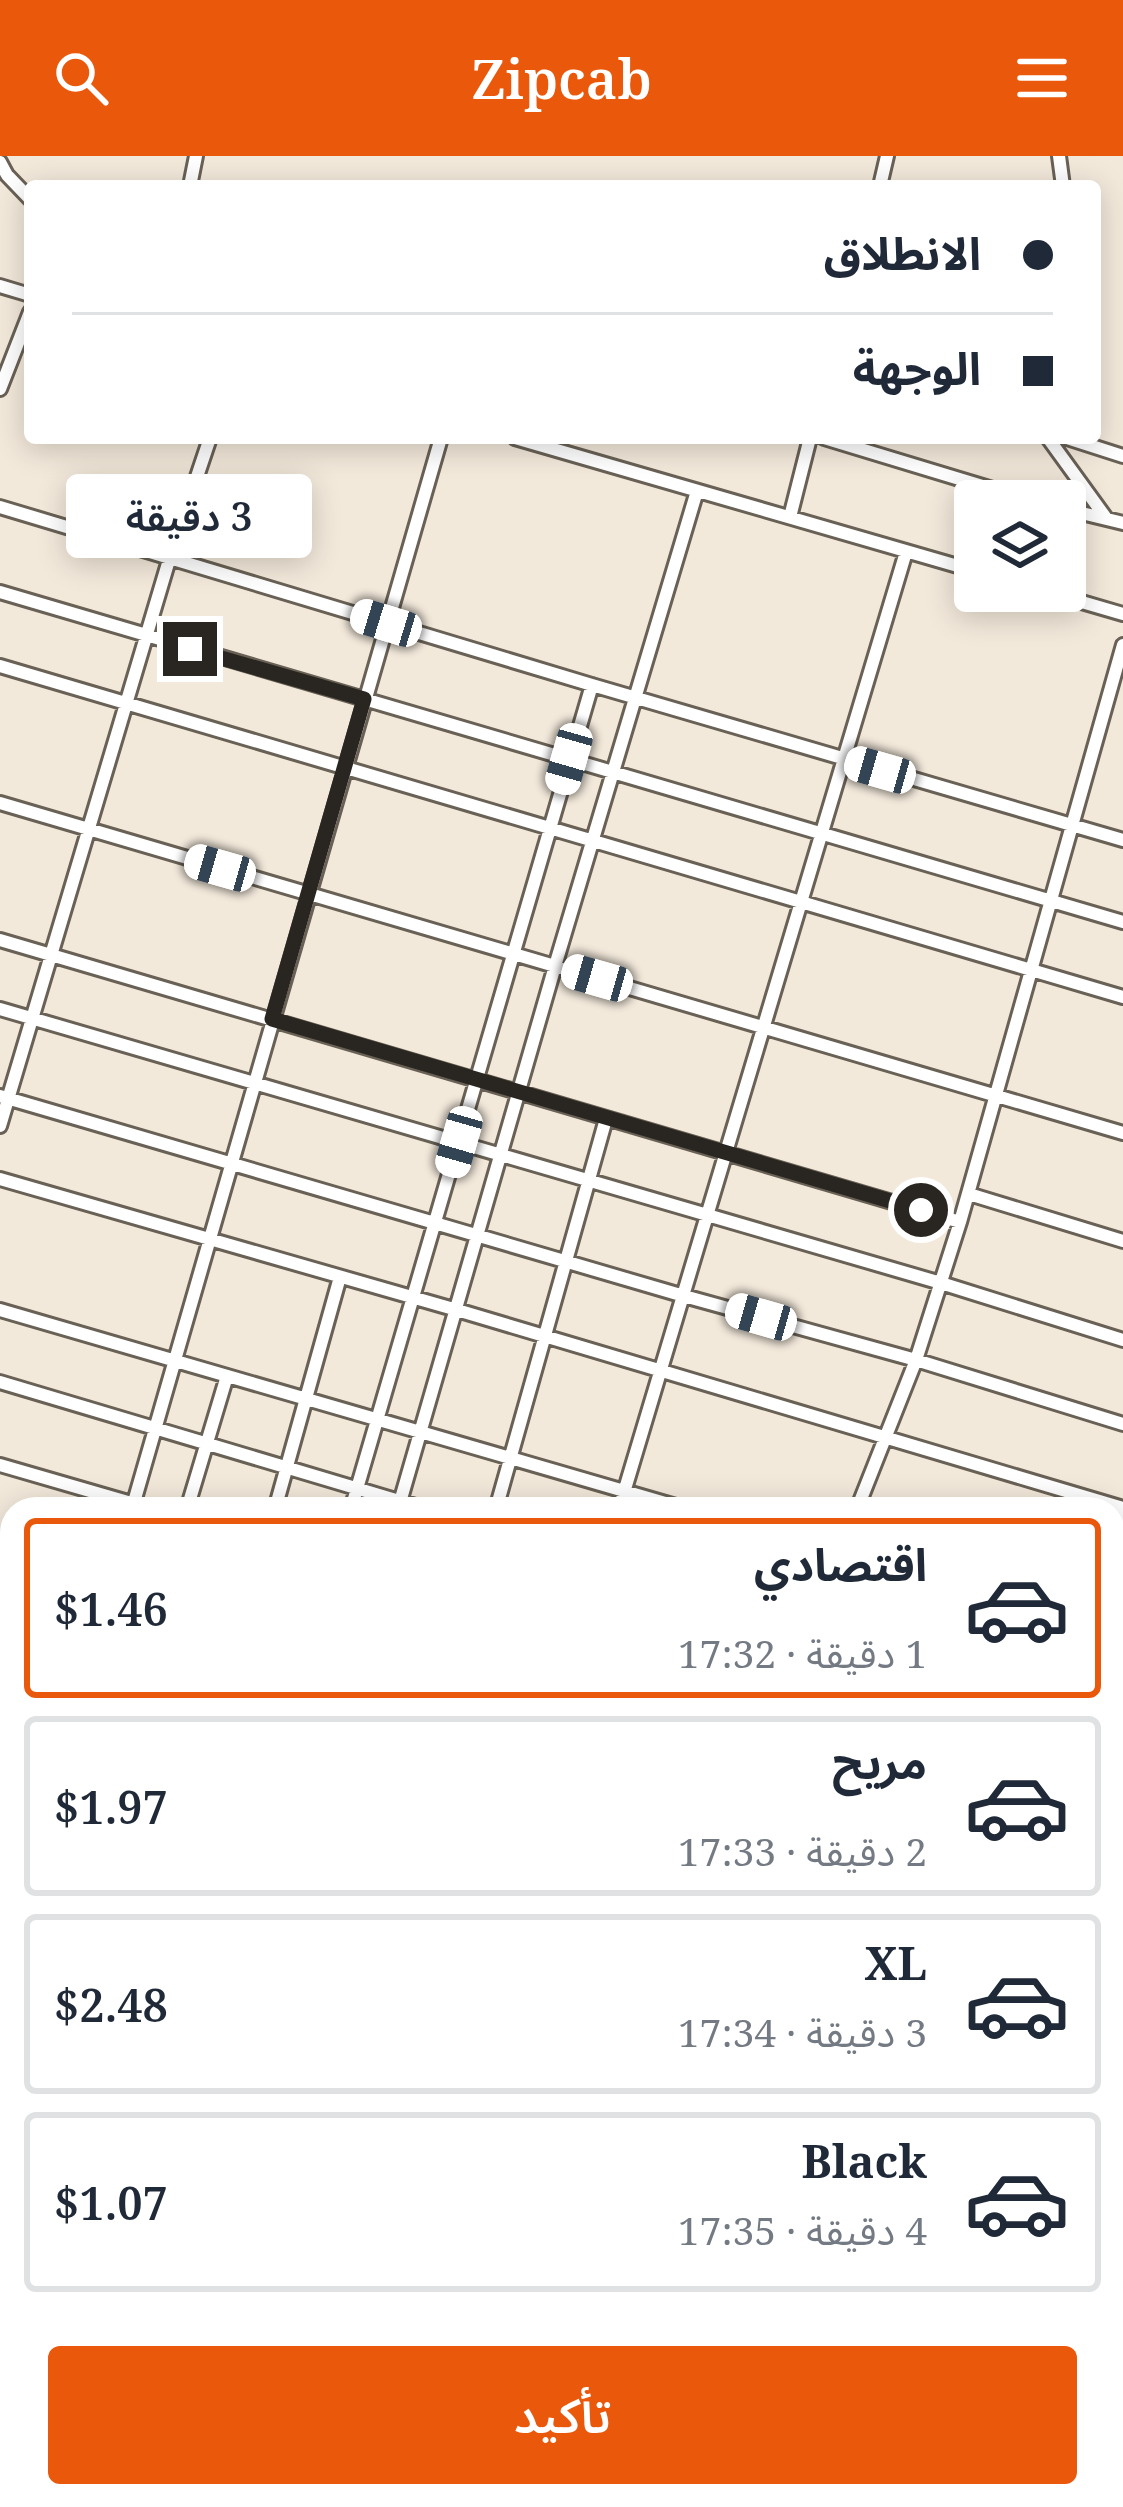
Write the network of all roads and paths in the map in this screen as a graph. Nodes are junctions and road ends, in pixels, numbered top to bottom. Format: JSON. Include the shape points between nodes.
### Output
{"nodes":[{"id":1,"x":0,"y":163,"type":"edge"},
{"id":2,"x":24,"y":192,"type":"edge"},
{"id":3,"x":24,"y":326,"type":"edge"},
{"id":4,"x":1,"y":384,"type":"edge"},
{"id":5,"x":208,"y":444,"type":"edge"},
{"id":6,"x":439,"y":444,"type":"edge"},
{"id":7,"x":536,"y":444,"type":"edge"},
{"id":8,"x":808,"y":444,"type":"edge"},
{"id":9,"x":844,"y":444,"type":"edge"},
{"id":10,"x":1052,"y":444,"type":"edge"},
{"id":11,"x":1086,"y":444,"type":"edge"},
{"id":12,"x":1123,"y":456,"type":"edge"},
{"id":13,"x":963,"y":480,"type":"edge"},
{"id":14,"x":697,"y":491,"type":"junction"},
{"id":15,"x":0,"y":507,"type":"edge"},
{"id":16,"x":1086,"y":514,"type":"edge"},
{"id":17,"x":790,"y":518,"type":"junction"},
{"id":18,"x":1106,"y":518,"type":"junction"},
{"id":19,"x":1123,"y":524,"type":"edge"},
{"id":20,"x":905,"y":551,"type":"junction"},
{"id":21,"x":169,"y":560,"type":"junction"},
{"id":22,"x":954,"y":565,"type":"edge"},
{"id":23,"x":0,"y":592,"type":"edge"},
{"id":24,"x":1086,"y":603,"type":"edge"},
{"id":25,"x":1123,"y":614,"type":"edge"},
{"id":26,"x":386,"y":623,"type":"junction"},
{"id":27,"x":146,"y":637,"type":"junction"},
{"id":28,"x":1123,"y":645,"type":"edge"},
{"id":29,"x":0,"y":666,"type":"edge"},
{"id":30,"x":592,"y":685,"type":"junction"},
{"id":31,"x":636,"y":698,"type":"junction"},
{"id":32,"x":364,"y":699,"type":"junction"},
{"id":33,"x":126,"y":705,"type":"junction"},
{"id":34,"x":569,"y":759,"type":"junction"},
{"id":35,"x":842,"y":759,"type":"junction"},
{"id":36,"x":344,"y":767,"type":"junction"},
{"id":37,"x":613,"y":772,"type":"junction"},
{"id":38,"x":0,"y":803,"type":"edge"},
{"id":39,"x":1074,"y":825,"type":"junction"},
{"id":40,"x":549,"y":829,"type":"junction"},
{"id":41,"x":88,"y":830,"type":"junction"},
{"id":42,"x":820,"y":833,"type":"junction"},
{"id":43,"x":1123,"y":840,"type":"edge"},
{"id":44,"x":593,"y":841,"type":"junction"},
{"id":45,"x":308,"y":893,"type":"junction"},
{"id":46,"x":800,"y":901,"type":"junction"},
{"id":47,"x":1052,"y":901,"type":"junction"},
{"id":48,"x":1123,"y":922,"type":"edge"},
{"id":49,"x":0,"y":940,"type":"edge"},
{"id":50,"x":513,"y":954,"type":"junction"},
{"id":51,"x":51,"y":956,"type":"junction"},
{"id":52,"x":555,"y":966,"type":"junction"},
{"id":53,"x":1033,"y":970,"type":"junction"},
{"id":54,"x":1123,"y":997,"type":"edge"},
{"id":55,"x":0,"y":1009,"type":"edge"},
{"id":56,"x":32,"y":1019,"type":"junction"},
{"id":57,"x":272,"y":1019,"type":"junction"},
{"id":58,"x":764,"y":1027,"type":"junction"},
{"id":59,"x":477,"y":1081,"type":"junction"},
{"id":60,"x":254,"y":1082,"type":"junction"},
{"id":61,"x":518,"y":1093,"type":"junction"},
{"id":62,"x":997,"y":1096,"type":"junction"},
{"id":63,"x":4,"y":1097,"type":"edge"},
{"id":64,"x":606,"y":1119,"type":"junction"},
{"id":65,"x":0,"y":1126,"type":"edge"},
{"id":66,"x":1123,"y":1133,"type":"edge"},
{"id":67,"x":459,"y":1142,"type":"junction"},
{"id":68,"x":726,"y":1153,"type":"junction"},
{"id":69,"x":500,"y":1154,"type":"junction"},
{"id":70,"x":231,"y":1162,"type":"junction"},
{"id":71,"x":0,"y":1178,"type":"edge"},
{"id":72,"x":588,"y":1180,"type":"junction"},
{"id":73,"x":969,"y":1194,"type":"junction"},
{"id":74,"x":707,"y":1215,"type":"junction"},
{"id":75,"x":436,"y":1222,"type":"junction"},
{"id":76,"x":960,"y":1222,"type":"junction"},
{"id":77,"x":479,"y":1235,"type":"junction"},
{"id":78,"x":209,"y":1240,"type":"junction"},
{"id":79,"x":1123,"y":1240,"type":"edge"},
{"id":80,"x":566,"y":1260,"type":"junction"},
{"id":81,"x":340,"y":1277,"type":"junction"},
{"id":82,"x":941,"y":1282,"type":"junction"},
{"id":83,"x":684,"y":1296,"type":"junction"},
{"id":84,"x":413,"y":1298,"type":"junction"},
{"id":85,"x":0,"y":1310,"type":"edge"},
{"id":86,"x":457,"y":1310,"type":"junction"},
{"id":87,"x":545,"y":1336,"type":"junction"},
{"id":88,"x":1123,"y":1340,"type":"edge"},
{"id":89,"x":916,"y":1360,"type":"junction"},
{"id":90,"x":174,"y":1361,"type":"junction"},
{"id":91,"x":660,"y":1370,"type":"junction"},
{"id":92,"x":227,"y":1376,"type":"junction"},
{"id":93,"x":0,"y":1382,"type":"edge"},
{"id":94,"x":307,"y":1400,"type":"junction"},
{"id":95,"x":377,"y":1420,"type":"junction"},
{"id":96,"x":1123,"y":1424,"type":"edge"},
{"id":97,"x":155,"y":1428,"type":"junction"},
{"id":98,"x":421,"y":1433,"type":"junction"},
{"id":99,"x":886,"y":1437,"type":"junction"},
{"id":100,"x":206,"y":1444,"type":"junction"},
{"id":101,"x":511,"y":1459,"type":"junction"},
{"id":102,"x":0,"y":1465,"type":"edge"},
{"id":103,"x":287,"y":1468,"type":"junction"},
{"id":104,"x":358,"y":1489,"type":"junction"},
{"id":105,"x":623,"y":1492,"type":"junction"},
{"id":106,"x":103,"y":1497,"type":"edge"},
{"id":107,"x":135,"y":1497,"type":"edge"},
{"id":108,"x":191,"y":1497,"type":"edge"},
{"id":109,"x":279,"y":1497,"type":"edge"},
{"id":110,"x":355,"y":1497,"type":"edge"},
{"id":111,"x":378,"y":1497,"type":"edge"},
{"id":112,"x":401,"y":1497,"type":"edge"},
{"id":113,"x":500,"y":1497,"type":"edge"},
{"id":114,"x":622,"y":1497,"type":"edge"},
{"id":115,"x":642,"y":1497,"type":"edge"},
{"id":116,"x":862,"y":1497,"type":"edge"},
{"id":117,"x":1081,"y":1497,"type":"edge"}],
"edges":[{"from":1,"to":2,"type":"street"},
{"from":3,"to":4,"type":"street"},
{"from":5,"to":21,"type":"street"},
{"from":6,"to":26,"type":"street"},
{"from":7,"to":14,"type":"street"},
{"from":8,"to":17,"type":"street"},
{"from":9,"to":13,"type":"street"},
{"from":10,"to":18,"type":"street"},
{"from":11,"to":12,"type":"street"},
{"from":14,"to":17,"type":"street"},
{"from":14,"to":31,"type":"street"},
{"from":15,"to":21,"type":"street"},
{"from":16,"to":18,"type":"street"},
{"from":17,"to":20,"type":"street"},
{"from":18,"to":19,"type":"street"},
{"from":20,"to":22,"type":"street"},
{"from":20,"to":35,"type":"street"},
{"from":21,"to":26,"type":"street"},
{"from":21,"to":27,"type":"street"},
{"from":23,"to":27,"type":"street"},
{"from":24,"to":25,"type":"street"},
{"from":26,"to":30,"type":"street"},
{"from":26,"to":32,"type":"street"},
{"from":27,"to":32,"type":"street"},
{"from":27,"to":33,"type":"street"},
{"from":28,"to":39,"type":"street"},
{"from":29,"to":33,"type":"street"},
{"from":30,"to":31,"type":"street"},
{"from":30,"to":34,"type":"street"},
{"from":31,"to":35,"type":"street"},
{"from":31,"to":37,"type":"street"},
{"from":32,"to":34,"type":"street"},
{"from":32,"to":36,"type":"street"},
{"from":33,"to":36,"type":"street"},
{"from":33,"to":41,"type":"street"},
{"from":34,"to":37,"type":"street"},
{"from":34,"to":40,"type":"street"},
{"from":35,"to":39,"type":"street"},
{"from":35,"to":42,"type":"street"},
{"from":36,"to":40,"type":"street"},
{"from":36,"to":45,"type":"street"},
{"from":37,"to":42,"type":"street"},
{"from":37,"to":44,"type":"street"},
{"from":38,"to":41,"type":"street"},
{"from":39,"to":43,"type":"street"},
{"from":39,"to":47,"type":"street"},
{"from":40,"to":44,"type":"street"},
{"from":40,"to":50,"type":"street"},
{"from":41,"to":45,"type":"street"},
{"from":41,"to":51,"type":"street"},
{"from":42,"to":46,"type":"street"},
{"from":42,"to":47,"type":"street"},
{"from":44,"to":46,"type":"street"},
{"from":44,"to":52,"type":"street"},
{"from":45,"to":50,"type":"street"},
{"from":45,"to":57,"type":"street"},
{"from":46,"to":53,"type":"street"},
{"from":46,"to":58,"type":"street"},
{"from":47,"to":48,"type":"street"},
{"from":47,"to":53,"type":"street"},
{"from":49,"to":51,"type":"street"},
{"from":50,"to":52,"type":"street"},
{"from":50,"to":59,"type":"street"},
{"from":51,"to":56,"type":"street"},
{"from":51,"to":57,"type":"street"},
{"from":52,"to":58,"type":"street"},
{"from":52,"to":61,"type":"street"},
{"from":53,"to":54,"type":"street"},
{"from":53,"to":62,"type":"street"},
{"from":55,"to":56,"type":"street"},
{"from":56,"to":60,"type":"street"},
{"from":56,"to":63,"type":"street"},
{"from":57,"to":59,"type":"street"},
{"from":57,"to":60,"type":"street"},
{"from":58,"to":62,"type":"street"},
{"from":58,"to":68,"type":"street"},
{"from":59,"to":61,"type":"street"},
{"from":59,"to":67,"type":"street"},
{"from":60,"to":67,"type":"street"},
{"from":60,"to":70,"type":"street"},
{"from":61,"to":64,"type":"street"},
{"from":61,"to":69,"type":"street"},
{"from":62,"to":66,"type":"street"},
{"from":62,"to":73,"type":"street"},
{"from":63,"to":65,"type":"street"},
{"from":63,"to":70,"type":"street"},
{"from":64,"to":68,"type":"street"},
{"from":64,"to":72,"type":"street"},
{"from":67,"to":69,"type":"street"},
{"from":67,"to":75,"type":"street"},
{"from":68,"to":74,"type":"street"},
{"from":68,"to":76,"type":"street"},
{"from":69,"to":72,"type":"street"},
{"from":69,"to":77,"type":"street"},
{"from":70,"to":75,"type":"street"},
{"from":70,"to":78,"type":"street"},
{"from":71,"to":78,"type":"street"},
{"from":72,"to":74,"type":"street"},
{"from":72,"to":80,"type":"street"},
{"from":73,"to":76,"type":"street"},
{"from":73,"to":79,"type":"street"},
{"from":74,"to":82,"type":"street"},
{"from":74,"to":83,"type":"street"},
{"from":75,"to":77,"type":"street"},
{"from":75,"to":84,"type":"street"},
{"from":76,"to":82,"type":"street"},
{"from":77,"to":80,"type":"street"},
{"from":77,"to":86,"type":"street"},
{"from":78,"to":81,"type":"street"},
{"from":78,"to":90,"type":"street"},
{"from":80,"to":83,"type":"street"},
{"from":80,"to":87,"type":"street"},
{"from":81,"to":84,"type":"street"},
{"from":81,"to":94,"type":"street"},
{"from":82,"to":88,"type":"street"},
{"from":82,"to":89,"type":"street"},
{"from":83,"to":89,"type":"street"},
{"from":83,"to":91,"type":"street"},
{"from":84,"to":86,"type":"street"},
{"from":84,"to":95,"type":"street"},
{"from":85,"to":90,"type":"street"},
{"from":86,"to":87,"type":"street"},
{"from":86,"to":98,"type":"street"},
{"from":87,"to":91,"type":"street"},
{"from":87,"to":101,"type":"street"},
{"from":89,"to":96,"type":"street"},
{"from":89,"to":99,"type":"street"},
{"from":90,"to":92,"type":"street"},
{"from":90,"to":97,"type":"street"},
{"from":91,"to":99,"type":"street"},
{"from":91,"to":105,"type":"street"},
{"from":92,"to":94,"type":"street"},
{"from":92,"to":100,"type":"street"},
{"from":93,"to":97,"type":"street"},
{"from":94,"to":95,"type":"street"},
{"from":94,"to":103,"type":"street"},
{"from":95,"to":98,"type":"street"},
{"from":95,"to":104,"type":"street"},
{"from":97,"to":100,"type":"street"},
{"from":97,"to":107,"type":"street"},
{"from":98,"to":101,"type":"street"},
{"from":98,"to":112,"type":"street"},
{"from":99,"to":116,"type":"street"},
{"from":99,"to":117,"type":"street"},
{"from":100,"to":103,"type":"street"},
{"from":100,"to":108,"type":"street"},
{"from":101,"to":105,"type":"street"},
{"from":101,"to":113,"type":"street"},
{"from":102,"to":106,"type":"street"},
{"from":103,"to":104,"type":"street"},
{"from":103,"to":109,"type":"street"},
{"from":104,"to":110,"type":"street"},
{"from":104,"to":111,"type":"street"},
{"from":105,"to":114,"type":"street"},
{"from":105,"to":115,"type":"street"}]}
